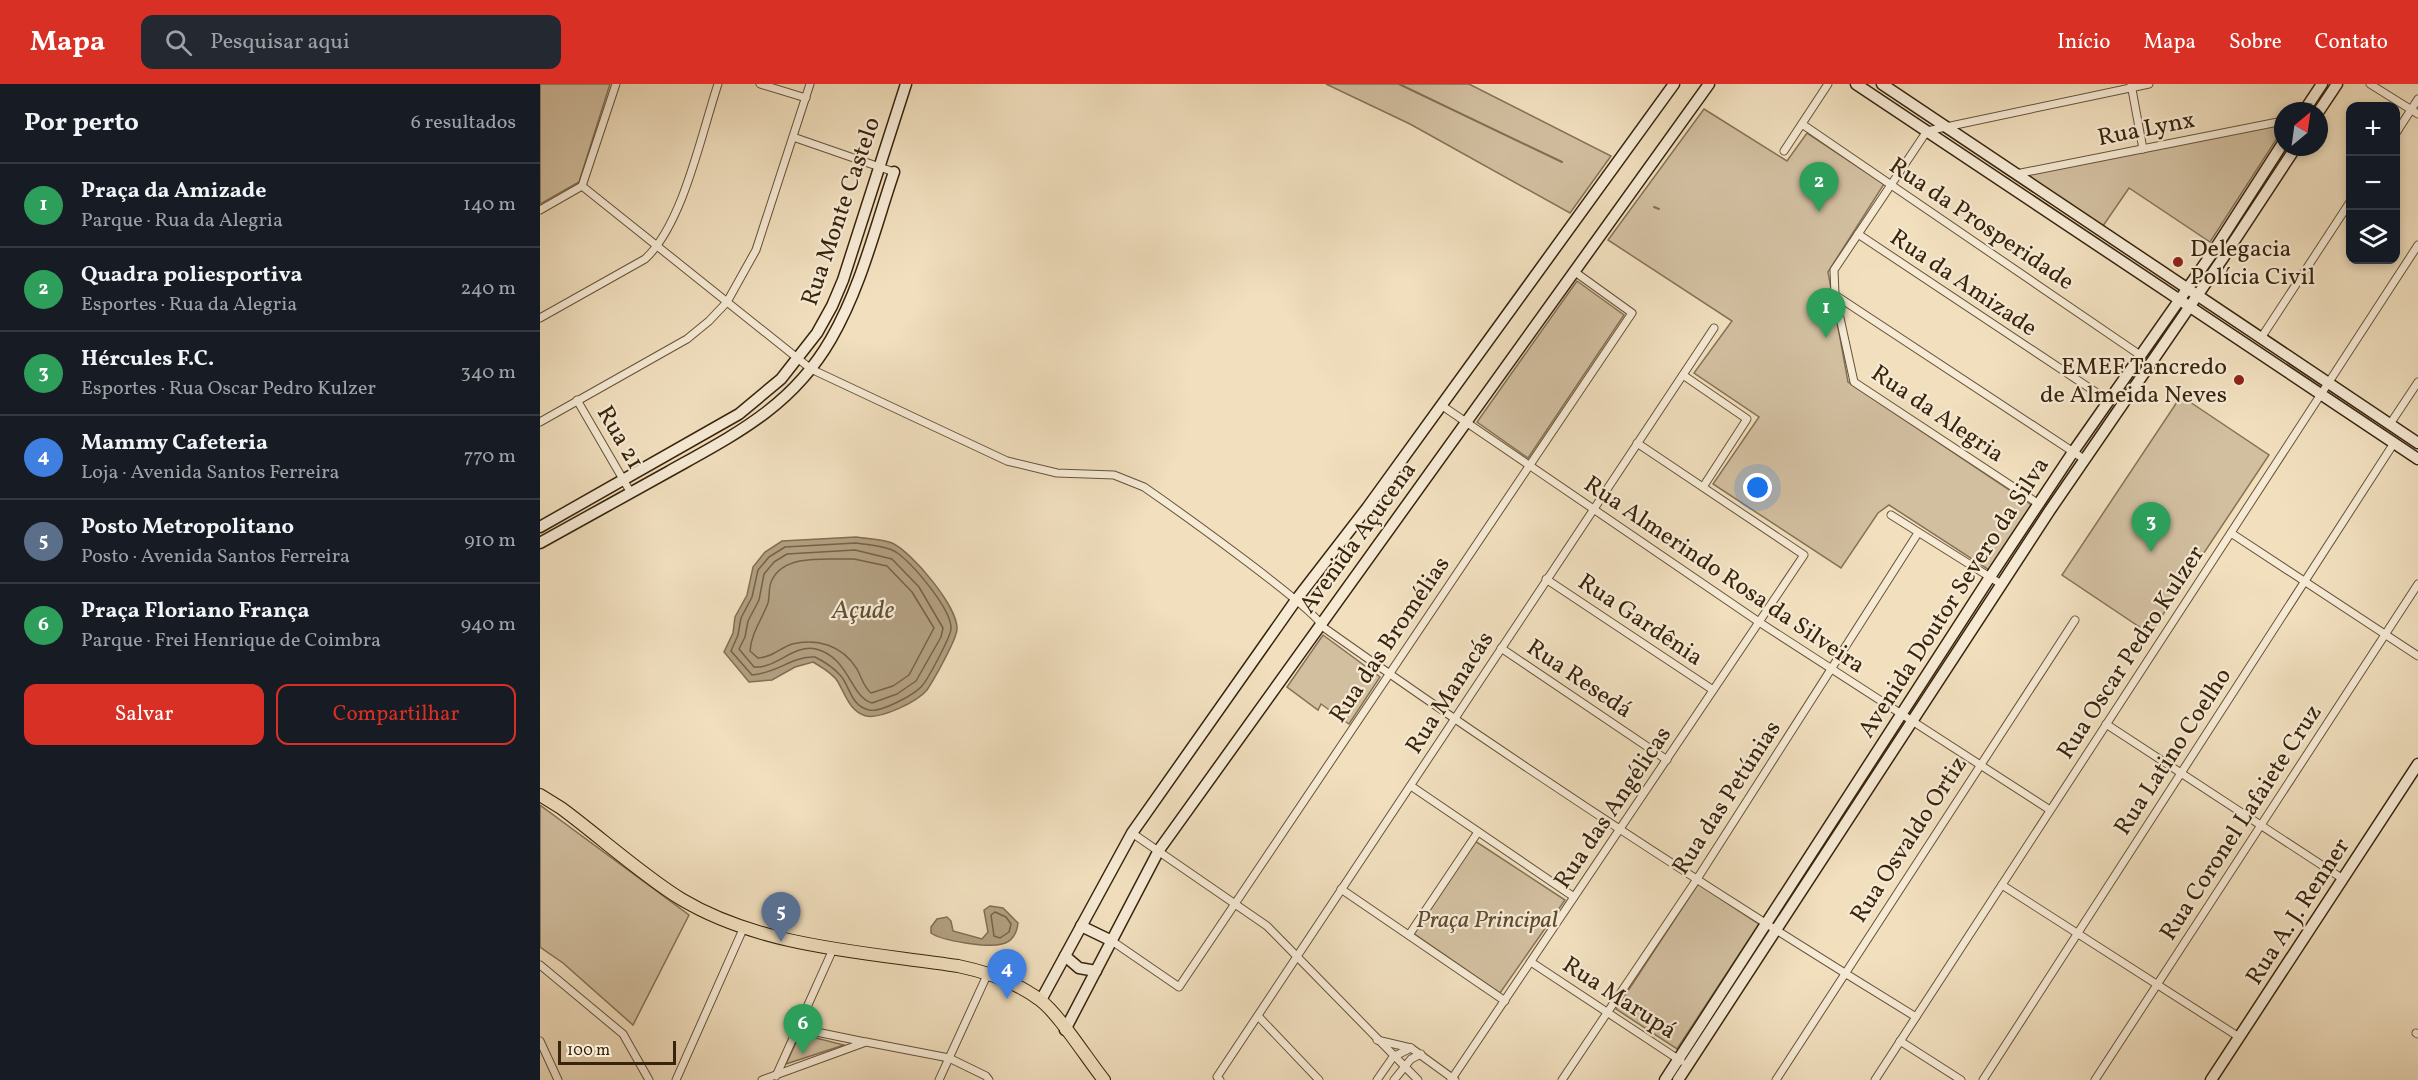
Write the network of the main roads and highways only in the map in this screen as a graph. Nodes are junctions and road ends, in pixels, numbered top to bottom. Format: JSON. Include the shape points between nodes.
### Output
{"nodes":[{"id":1,"x":906,"y":84,"type":"edge"},
{"id":2,"x":1674,"y":84,"type":"edge"},
{"id":3,"x":1709,"y":84,"type":"edge"},
{"id":4,"x":1856,"y":84,"type":"edge"},
{"id":5,"x":1882,"y":84,"type":"edge"},
{"id":6,"x":2322,"y":84,"type":"edge"},
{"id":7,"x":2337,"y":84,"type":"edge"},
{"id":8,"x":2310,"y":102,"type":"edge"},
{"id":9,"x":2325,"y":102,"type":"edge"},
{"id":10,"x":2275,"y":156,"type":"edge"},
{"id":11,"x":2290,"y":156,"type":"edge"},
{"id":12,"x":894,"y":172,"type":"road end"},
{"id":13,"x":2118,"y":242,"type":"junction"},
{"id":14,"x":2213,"y":252,"type":"junction"},
{"id":15,"x":2110,"y":253,"type":"junction"},
{"id":16,"x":2223,"y":258,"type":"junction"},
{"id":17,"x":2187,"y":288,"type":"junction"},
{"id":18,"x":2197,"y":295,"type":"junction"},
{"id":19,"x":2180,"y":300,"type":"junction"},
{"id":20,"x":2190,"y":306,"type":"junction"},
{"id":21,"x":2418,"y":443,"type":"edge"},
{"id":22,"x":2418,"y":459,"type":"edge"},
{"id":23,"x":540,"y":527,"type":"edge"},
{"id":24,"x":540,"y":543,"type":"edge"},
{"id":25,"x":2418,"y":764,"type":"edge"},
{"id":26,"x":540,"y":787,"type":"edge"},
{"id":27,"x":540,"y":795,"type":"edge"},
{"id":28,"x":561,"y":808,"type":"junction"},
{"id":29,"x":1081,"y":926,"type":"junction"},
{"id":30,"x":1770,"y":928,"type":"junction"},
{"id":31,"x":1112,"y":941,"type":"junction"},
{"id":32,"x":1065,"y":956,"type":"junction"},
{"id":33,"x":1096,"y":970,"type":"junction"},
{"id":34,"x":1041,"y":1000,"type":"junction"},
{"id":35,"x":1065,"y":1030,"type":"junction"},
{"id":36,"x":1683,"y":1062,"type":"junction"},
{"id":37,"x":1104,"y":1080,"type":"edge"},
{"id":38,"x":1665,"y":1080,"type":"edge"},
{"id":39,"x":1678,"y":1080,"type":"edge"},
{"id":40,"x":2211,"y":1080,"type":"edge"}],
"edges":[{"from":1,"to":23,"type":"main road","name":"Rua Monte Castelo","via":[[843,280],[817,333],[798,359],[762,397],[739,414]]},
{"from":2,"to":29,"type":"main road","name":"Avenida Açucena","via":[[1296,600],[1132,833]]},
{"from":3,"to":31,"type":"main road","name":"Avenida Açucena","via":[[1159,850]]},
{"from":4,"to":15,"type":"main road"},
{"from":5,"to":13,"type":"main road"},
{"from":6,"to":8,"type":"main road"},
{"from":7,"to":9,"type":"main road"},
{"from":10,"to":14,"type":"main road","name":"Avenida Doutor Severo da Silva"},
{"from":11,"to":16,"type":"main road","name":"Avenida Doutor Severo da Silva"},
{"from":12,"to":24,"type":"main road","name":"Rua Monte Castelo","via":[[857,284],[831,340],[811,369],[770,412]]},
{"from":13,"to":15,"type":"main road"},
{"from":13,"to":17,"type":"main road"},
{"from":14,"to":16,"type":"main road"},
{"from":14,"to":17,"type":"main road","name":"Avenida Doutor Severo da Silva"},
{"from":15,"to":19,"type":"main road"},
{"from":16,"to":18,"type":"main road","name":"Avenida Doutor Severo da Silva"},
{"from":17,"to":18,"type":"main road"},
{"from":17,"to":19,"type":"main road","name":"Avenida Doutor Severo da Silva"},
{"from":18,"to":20,"type":"main road","name":"Avenida Doutor Severo da Silva"},
{"from":18,"to":21,"type":"main road"},
{"from":19,"to":20,"type":"main road"},
{"from":19,"to":30,"type":"main road","name":"Avenida Doutor Severo da Silva","via":[[1990,577]]},
{"from":20,"to":22,"type":"main road"},
{"from":20,"to":30,"type":"main road","name":"Avenida Doutor Severo da Silva"},
{"from":25,"to":40,"type":"main road","name":"Rua A. J. Renner"},
{"from":26,"to":28,"type":"main road"},
{"from":27,"to":28,"type":"main road"},
{"from":28,"to":34,"type":"main road","via":[[680,898],[744,927],[768,936],[988,972]]},
{"from":29,"to":31,"type":"main road"},
{"from":29,"to":32,"type":"main road","name":"Avenida Açucena"},
{"from":30,"to":36,"type":"main road","name":"Avenida Doutor Severo da Silva"},
{"from":31,"to":33,"type":"main road","name":"Avenida Açucena"},
{"from":32,"to":33,"type":"main road","via":[[1079,968]]},
{"from":32,"to":34,"type":"main road","name":"Avenida Açucena"},
{"from":33,"to":35,"type":"main road","name":"Avenida Açucena"},
{"from":34,"to":35,"type":"main road"},
{"from":35,"to":37,"type":"main road"},
{"from":36,"to":38,"type":"main road","name":"Avenida Doutor Severo da Silva"},
{"from":36,"to":39,"type":"main road","name":"Avenida Doutor Severo da Silva"}]}
